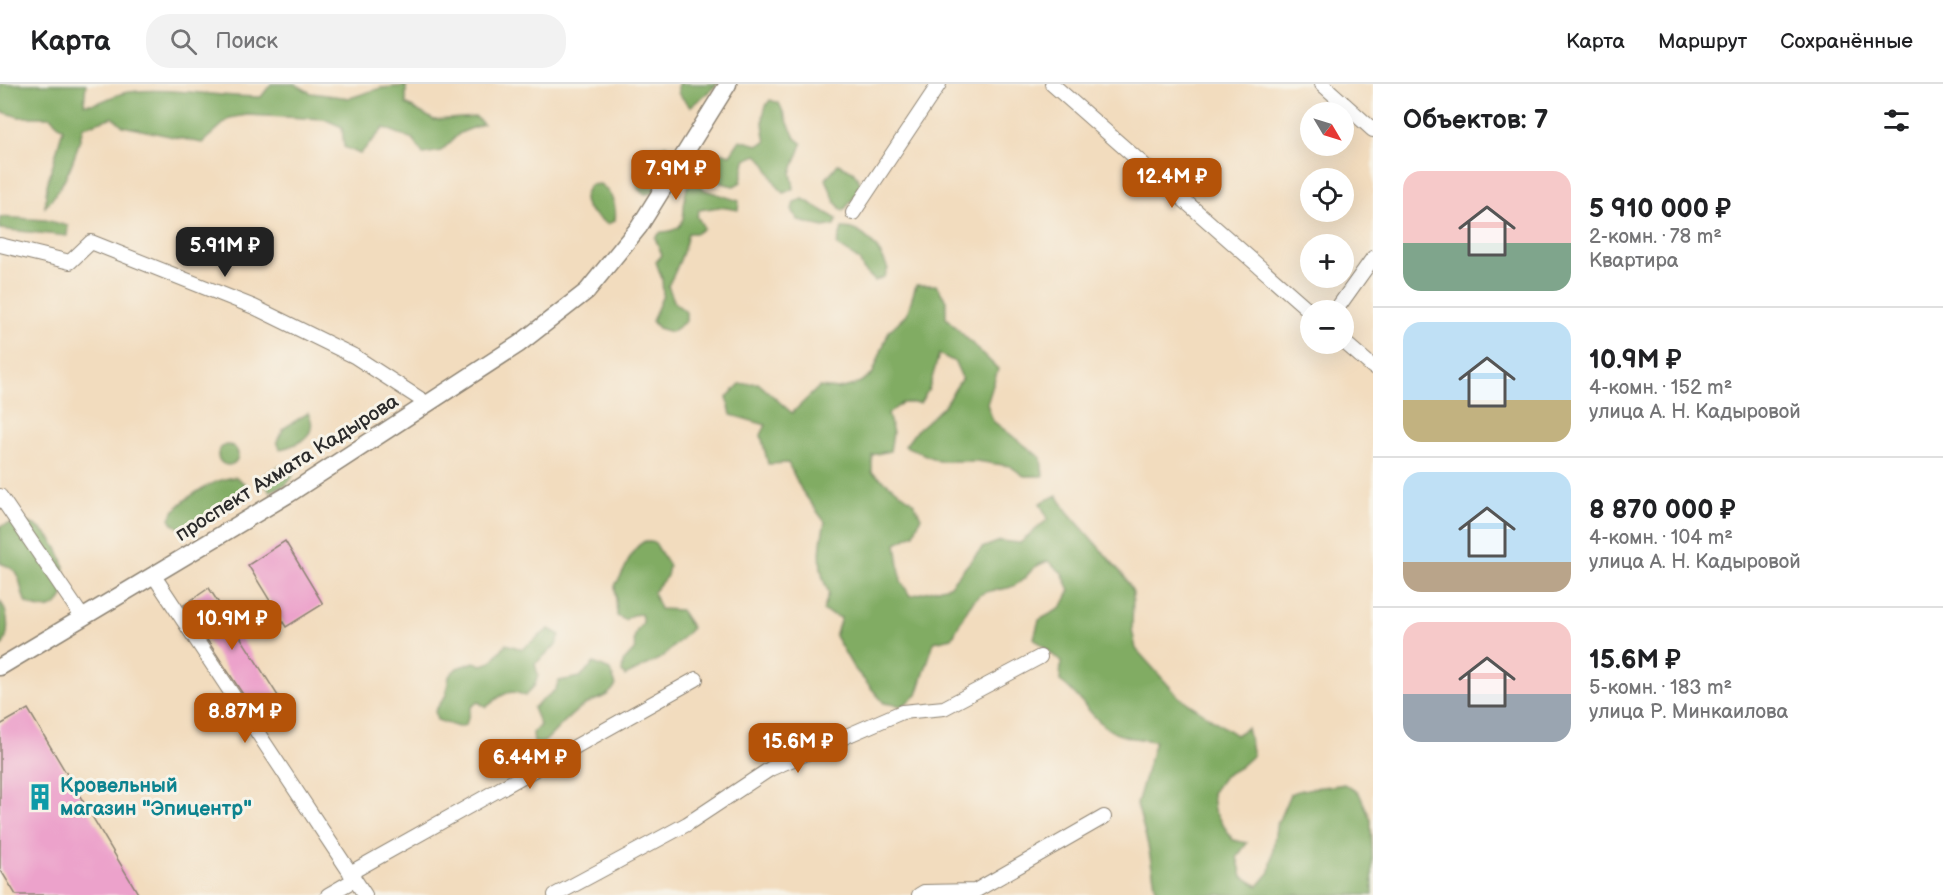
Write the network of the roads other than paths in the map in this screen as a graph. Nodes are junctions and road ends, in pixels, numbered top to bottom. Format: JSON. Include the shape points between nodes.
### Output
{"nodes":[{"id":1,"x":728,"y":84,"type":"edge"},
{"id":2,"x":939,"y":84,"type":"edge"},
{"id":3,"x":1052,"y":84,"type":"edge"},
{"id":4,"x":1322,"y":84,"type":"edge"},
{"id":5,"x":1373,"y":130,"type":"edge"},
{"id":6,"x":853,"y":213,"type":"dead end"},
{"id":7,"x":0,"y":245,"type":"edge"},
{"id":8,"x":1373,"y":258,"type":"edge"},
{"id":9,"x":1343,"y":300,"type":"edge"},
{"id":10,"x":1300,"y":302,"type":"edge"},
{"id":11,"x":1354,"y":351,"type":"edge"},
{"id":12,"x":1373,"y":367,"type":"edge"},
{"id":13,"x":428,"y":404,"type":"junction"},
{"id":14,"x":0,"y":496,"type":"edge"},
{"id":15,"x":154,"y":576,"type":"junction"},
{"id":16,"x":83,"y":618,"type":"junction"},
{"id":17,"x":1040,"y":657,"type":"dead end"},
{"id":18,"x":0,"y":667,"type":"edge"},
{"id":19,"x":696,"y":679,"type":"dead end"},
{"id":20,"x":1104,"y":817,"type":"dead end"},
{"id":21,"x":352,"y":876,"type":"junction"},
{"id":22,"x":328,"y":895,"type":"edge"},
{"id":23,"x":365,"y":895,"type":"edge"},
{"id":24,"x":555,"y":895,"type":"edge"},
{"id":25,"x":919,"y":895,"type":"edge"}],
"edges":[{"from":1,"to":13,"type":"street","name":"проспект Ахмата Кадырова","via":[[639,227],[587,291],[519,344]]},
{"from":2,"to":6,"type":"street"},
{"from":3,"to":10,"type":"street"},
{"from":4,"to":5,"type":"street"},
{"from":7,"to":13,"type":"street","via":[[69,262],[91,242],[254,307],[354,356]]},
{"from":8,"to":9,"type":"street"},
{"from":11,"to":12,"type":"street"},
{"from":13,"to":15,"type":"street","name":"проспект Ахмата Кадырова"},
{"from":14,"to":16,"type":"street"},
{"from":15,"to":16,"type":"street","name":"проспект Ахмата Кадырова"},
{"from":15,"to":21,"type":"street"},
{"from":16,"to":18,"type":"street","name":"проспект Ахмата Кадырова"},
{"from":17,"to":24,"type":"street","via":[[944,708],[902,712],[770,769],[687,824]]},
{"from":19,"to":21,"type":"street"},
{"from":20,"to":25,"type":"street","via":[[975,891]]},
{"from":21,"to":22,"type":"street"},
{"from":21,"to":23,"type":"street"}]}
